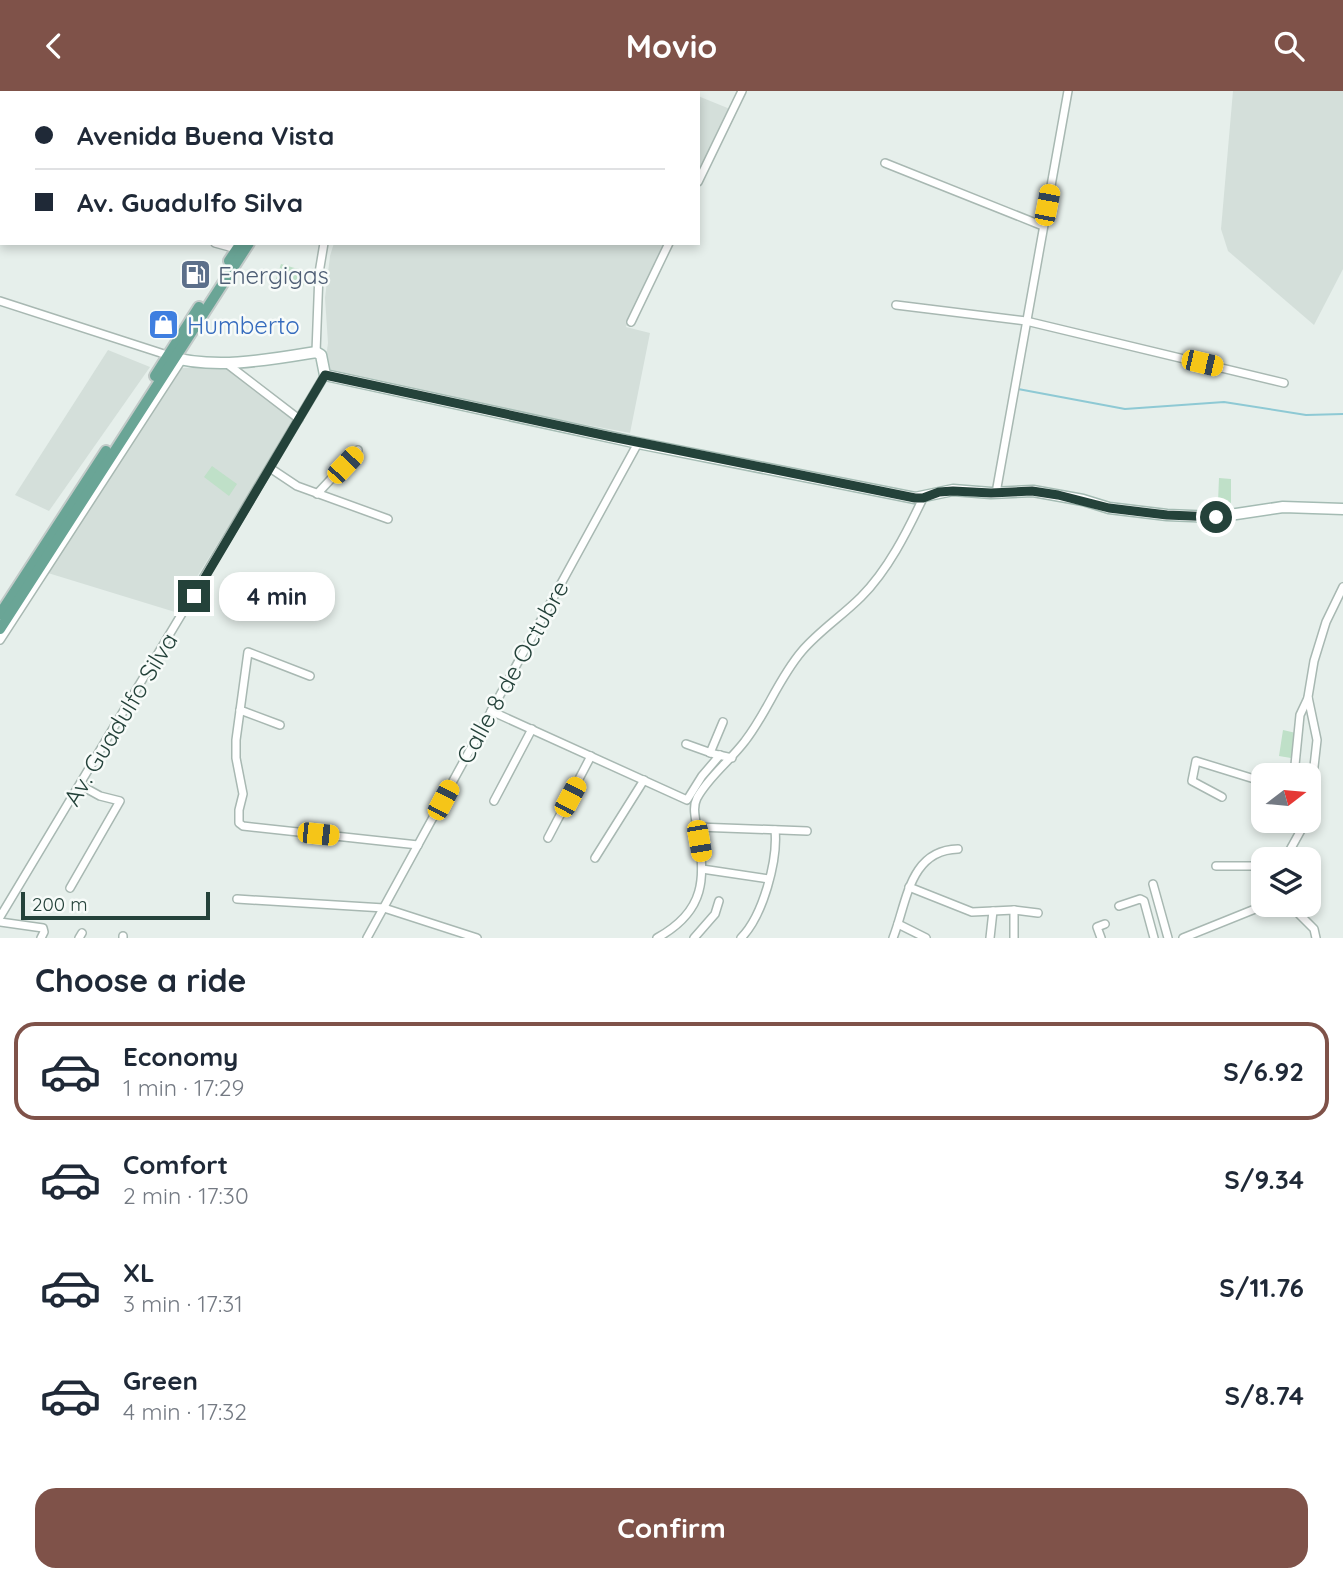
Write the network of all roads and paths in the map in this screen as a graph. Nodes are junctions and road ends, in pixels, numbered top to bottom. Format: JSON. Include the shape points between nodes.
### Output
{"nodes":[{"id":1,"x":742,"y":91,"type":"edge"},
{"id":2,"x":1068,"y":91,"type":"edge"},
{"id":3,"x":885,"y":163,"type":"dead end"},
{"id":4,"x":700,"y":178,"type":"edge"},
{"id":5,"x":1043,"y":226,"type":"junction"},
{"id":6,"x":248,"y":245,"type":"edge"},
{"id":7,"x":324,"y":245,"type":"edge"},
{"id":8,"x":668,"y":245,"type":"edge"},
{"id":9,"x":239,"y":246,"type":"edge"},
{"id":10,"x":0,"y":301,"type":"edge"},
{"id":11,"x":897,"y":305,"type":"dead end"},
{"id":12,"x":1026,"y":321,"type":"junction"},
{"id":13,"x":631,"y":322,"type":"dead end"},
{"id":14,"x":316,"y":352,"type":"junction"},
{"id":15,"x":174,"y":358,"type":"junction"},
{"id":16,"x":225,"y":362,"type":"junction"},
{"id":17,"x":325,"y":375,"type":"junction"},
{"id":18,"x":1284,"y":383,"type":"dead end"},
{"id":19,"x":299,"y":419,"type":"junction"},
{"id":20,"x":638,"y":443,"type":"junction"},
{"id":21,"x":358,"y":450,"type":"dead end"},
{"id":22,"x":270,"y":468,"type":"junction"},
{"id":23,"x":89,"y":484,"type":"junction"},
{"id":24,"x":996,"y":493,"type":"junction"},
{"id":25,"x":317,"y":494,"type":"junction"},
{"id":26,"x":923,"y":498,"type":"junction"},
{"id":27,"x":1343,"y":509,"type":"edge"},
{"id":28,"x":388,"y":519,"type":"dead end"},
{"id":29,"x":1343,"y":587,"type":"edge"},
{"id":30,"x":0,"y":614,"type":"edge"},
{"id":31,"x":0,"y":629,"type":"edge"},
{"id":32,"x":0,"y":640,"type":"edge"},
{"id":33,"x":310,"y":676,"type":"dead end"},
{"id":34,"x":1308,"y":697,"type":"junction"},
{"id":35,"x":240,"y":710,"type":"junction"},
{"id":36,"x":491,"y":711,"type":"junction"},
{"id":37,"x":723,"y":722,"type":"dead end"},
{"id":38,"x":280,"y":725,"type":"dead end"},
{"id":39,"x":532,"y":729,"type":"junction"},
{"id":40,"x":686,"y":744,"type":"dead end"},
{"id":41,"x":710,"y":753,"type":"junction"},
{"id":42,"x":720,"y":755,"type":"junction"},
{"id":43,"x":591,"y":756,"type":"junction"},
{"id":44,"x":732,"y":758,"type":"junction"},
{"id":45,"x":1295,"y":763,"type":"edge"},
{"id":46,"x":1314,"y":763,"type":"edge"},
{"id":47,"x":1251,"y":778,"type":"edge"},
{"id":48,"x":644,"y":780,"type":"junction"},
{"id":49,"x":80,"y":785,"type":"junction"},
{"id":50,"x":1223,"y":797,"type":"dead end"},
{"id":51,"x":494,"y":801,"type":"dead end"},
{"id":52,"x":697,"y":827,"type":"junction"},
{"id":53,"x":775,"y":829,"type":"junction"},
{"id":54,"x":807,"y":831,"type":"dead end"},
{"id":55,"x":548,"y":838,"type":"dead end"},
{"id":56,"x":418,"y":845,"type":"junction"},
{"id":57,"x":958,"y":849,"type":"dead end"},
{"id":58,"x":595,"y":858,"type":"dead end"},
{"id":59,"x":1216,"y":866,"type":"dead end"},
{"id":60,"x":1251,"y":866,"type":"edge"},
{"id":61,"x":702,"y":869,"type":"junction"},
{"id":62,"x":769,"y":879,"type":"junction"},
{"id":63,"x":1153,"y":884,"type":"dead end"},
{"id":64,"x":909,"y":887,"type":"junction"},
{"id":65,"x":70,"y":888,"type":"dead end"},
{"id":66,"x":237,"y":899,"type":"dead end"},
{"id":67,"x":719,"y":901,"type":"dead end"},
{"id":68,"x":1119,"y":906,"type":"dead end"},
{"id":69,"x":384,"y":908,"type":"junction"},
{"id":70,"x":993,"y":911,"type":"junction"},
{"id":71,"x":1014,"y":911,"type":"junction"},
{"id":72,"x":1251,"y":911,"type":"edge"},
{"id":73,"x":1038,"y":913,"type":"dead end"},
{"id":74,"x":1302,"y":917,"type":"edge"},
{"id":75,"x":0,"y":920,"type":"edge"},
{"id":76,"x":898,"y":924,"type":"junction"},
{"id":77,"x":1105,"y":924,"type":"dead end"},
{"id":78,"x":41,"y":938,"type":"edge"},
{"id":79,"x":367,"y":938,"type":"edge"},
{"id":80,"x":477,"y":938,"type":"edge"},
{"id":81,"x":657,"y":938,"type":"edge"},
{"id":82,"x":694,"y":938,"type":"edge"},
{"id":83,"x":741,"y":938,"type":"edge"},
{"id":84,"x":893,"y":938,"type":"edge"},
{"id":85,"x":926,"y":938,"type":"edge"},
{"id":86,"x":990,"y":938,"type":"edge"},
{"id":87,"x":1014,"y":938,"type":"edge"},
{"id":88,"x":1101,"y":938,"type":"edge"},
{"id":89,"x":1154,"y":938,"type":"edge"},
{"id":90,"x":1168,"y":938,"type":"edge"},
{"id":91,"x":1183,"y":938,"type":"edge"},
{"id":92,"x":1316,"y":938,"type":"edge"}],
"edges":[{"from":1,"to":4,"type":"street"},
{"from":2,"to":5,"type":"street"},
{"from":3,"to":5,"type":"street"},
{"from":5,"to":12,"type":"street"},
{"from":6,"to":15,"type":"main road"},
{"from":7,"to":14,"type":"street"},
{"from":8,"to":13,"type":"street"},
{"from":9,"to":15,"type":"main road"},
{"from":10,"to":15,"type":"street"},
{"from":11,"to":12,"type":"street"},
{"from":12,"to":18,"type":"street"},
{"from":12,"to":24,"type":"street"},
{"from":14,"to":16,"type":"street"},
{"from":14,"to":17,"type":"street","via":[[321,355]]},
{"from":15,"to":16,"type":"street"},
{"from":15,"to":23,"type":"main road"},
{"from":15,"to":32,"type":"street"},
{"from":16,"to":19,"type":"street"},
{"from":17,"to":19,"type":"street","name":"Av. Guadulfo Silva"},
{"from":17,"to":20,"type":"street"},
{"from":19,"to":22,"type":"street","name":"Av. Guadulfo Silva"},
{"from":20,"to":26,"type":"street"},
{"from":20,"to":36,"type":"street","name":"Calle 8 de Octubre"},
{"from":21,"to":25,"type":"street"},
{"from":22,"to":25,"type":"street"},
{"from":22,"to":49,"type":"street","name":"Av. Guadulfo Silva"},
{"from":23,"to":30,"type":"main road"},
{"from":23,"to":31,"type":"main road"},
{"from":24,"to":26,"type":"street","via":[[953,491]]},
{"from":24,"to":27,"type":"street","via":[[1032,491],[1167,515],[1216,517],[1283,507]]},
{"from":25,"to":28,"type":"street"},
{"from":26,"to":44,"type":"street","via":[[863,596],[803,650]]},
{"from":29,"to":34,"type":"street","via":[[1326,622]]},
{"from":33,"to":35,"type":"street","via":[[248,652]]},
{"from":34,"to":45,"type":"street","via":[[1300,715]]},
{"from":34,"to":46,"type":"street","via":[[1317,740]]},
{"from":35,"to":38,"type":"street"},
{"from":35,"to":56,"type":"street","via":[[236,758],[243,794],[239,823]]},
{"from":36,"to":39,"type":"street"},
{"from":36,"to":56,"type":"street","name":"Calle 8 de Octubre"},
{"from":37,"to":41,"type":"street"},
{"from":39,"to":43,"type":"street"},
{"from":39,"to":51,"type":"street"},
{"from":40,"to":41,"type":"street"},
{"from":41,"to":42,"type":"street"},
{"from":42,"to":44,"type":"street"},
{"from":42,"to":48,"type":"street","via":[[687,800]]},
{"from":43,"to":48,"type":"street"},
{"from":43,"to":55,"type":"street"},
{"from":44,"to":52,"type":"street","via":[[697,799]]},
{"from":47,"to":50,"type":"street","via":[[1197,760],[1192,781]]},
{"from":48,"to":58,"type":"street"},
{"from":49,"to":65,"type":"street","via":[[120,801]]},
{"from":49,"to":75,"type":"street","name":"Av. Guadulfo Silva"},
{"from":52,"to":53,"type":"street"},
{"from":52,"to":61,"type":"street"},
{"from":53,"to":54,"type":"street"},
{"from":53,"to":62,"type":"street","via":[[777,849]]},
{"from":56,"to":69,"type":"street","name":"Calle 8 de Octubre"},
{"from":57,"to":64,"type":"street","via":[[931,857],[917,869]]},
{"from":59,"to":60,"type":"street"},
{"from":61,"to":62,"type":"street"},
{"from":61,"to":81,"type":"street","via":[[703,881],[689,912]]},
{"from":62,"to":83,"type":"street"},
{"from":63,"to":90,"type":"street"},
{"from":64,"to":70,"type":"street","via":[[972,912]]},
{"from":64,"to":76,"type":"street"},
{"from":66,"to":69,"type":"street"},
{"from":67,"to":82,"type":"street","via":[[715,914]]},
{"from":68,"to":89,"type":"street","via":[[1144,901]]},
{"from":69,"to":79,"type":"street","name":"Calle 8 de Octubre"},
{"from":69,"to":80,"type":"street"},
{"from":70,"to":71,"type":"street"},
{"from":70,"to":86,"type":"street"},
{"from":71,"to":73,"type":"street"},
{"from":71,"to":87,"type":"street"},
{"from":72,"to":91,"type":"street"},
{"from":74,"to":92,"type":"street"},
{"from":75,"to":78,"type":"street","via":[[43,928]]},
{"from":76,"to":84,"type":"street"},
{"from":76,"to":85,"type":"street"},
{"from":77,"to":88,"type":"street","via":[[1097,927]]}]}
